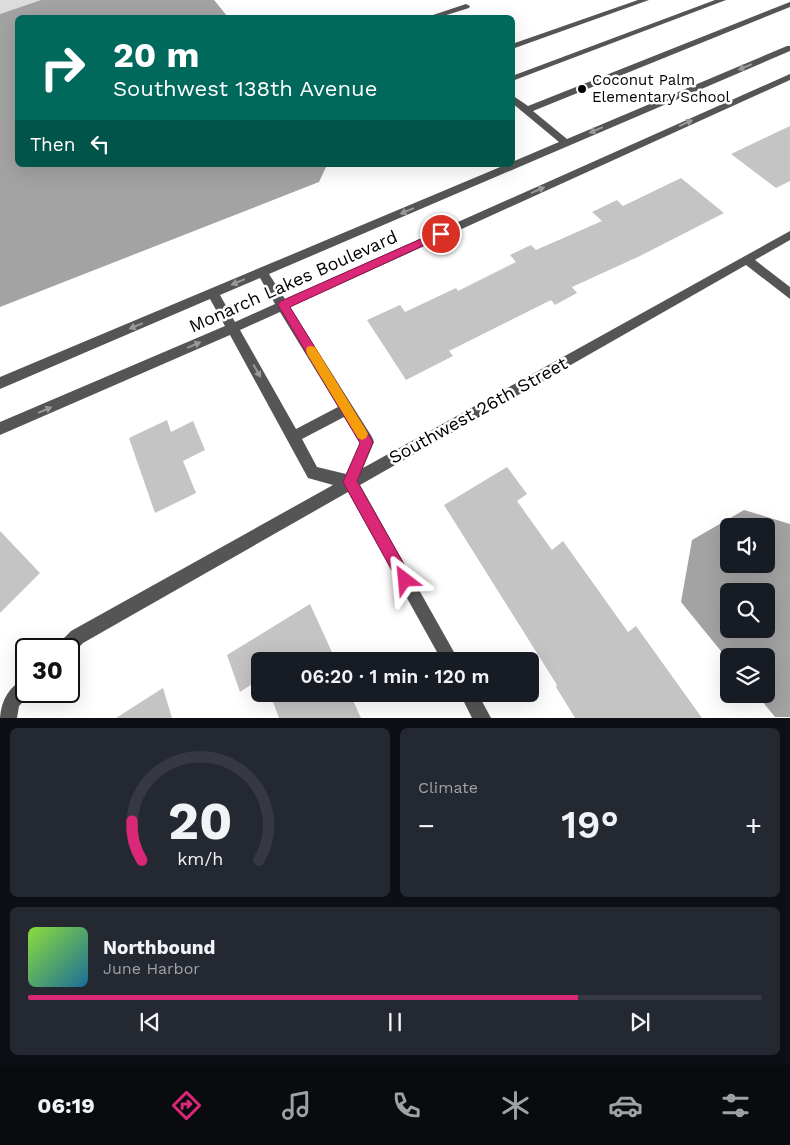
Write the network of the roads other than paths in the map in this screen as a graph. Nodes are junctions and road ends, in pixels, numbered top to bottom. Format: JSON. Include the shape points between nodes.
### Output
{"nodes":[{"id":1,"x":645,"y":0,"type":"edge"},
{"id":2,"x":722,"y":0,"type":"edge"},
{"id":3,"x":790,"y":4,"type":"edge"},
{"id":4,"x":466,"y":6,"type":"dead end"},
{"id":5,"x":438,"y":15,"type":"edge"},
{"id":6,"x":515,"y":46,"type":"edge"},
{"id":7,"x":790,"y":48,"type":"edge"},
{"id":8,"x":790,"y":76,"type":"edge"},
{"id":9,"x":515,"y":78,"type":"edge"},
{"id":10,"x":515,"y":100,"type":"edge"},
{"id":11,"x":527,"y":110,"type":"junction"},
{"id":12,"x":566,"y":143,"type":"junction"},
{"id":13,"x":515,"y":165,"type":"edge"},
{"id":14,"x":509,"y":167,"type":"edge"},
{"id":15,"x":790,"y":235,"type":"edge"},
{"id":16,"x":748,"y":260,"type":"junction"},
{"id":17,"x":262,"y":272,"type":"junction"},
{"id":18,"x":213,"y":293,"type":"junction"},
{"id":19,"x":790,"y":294,"type":"edge"},
{"id":20,"x":283,"y":305,"type":"junction"},
{"id":21,"x":234,"y":328,"type":"junction"},
{"id":22,"x":0,"y":383,"type":"edge"},
{"id":23,"x":347,"y":409,"type":"junction"},
{"id":24,"x":0,"y":429,"type":"edge"},
{"id":25,"x":293,"y":437,"type":"junction"},
{"id":26,"x":350,"y":482,"type":"junction"},
{"id":27,"x":76,"y":638,"type":"edge"},
{"id":28,"x":446,"y":652,"type":"edge"},
{"id":29,"x":473,"y":702,"type":"edge"},
{"id":30,"x":482,"y":718,"type":"edge"}],
"edges":[{"from":1,"to":6,"type":"street"},
{"from":2,"to":9,"type":"street"},
{"from":3,"to":11,"type":"street"},
{"from":4,"to":5,"type":"street"},
{"from":7,"to":12,"type":"street","name":"Monarch Lakes Boulevard","one_way":true},
{"from":20,"to":8,"type":"street","name":"Monarch Lakes Boulevard","one_way":true},
{"from":10,"to":11,"type":"street"},
{"from":11,"to":12,"type":"street"},
{"from":12,"to":13,"type":"street","name":"Monarch Lakes Boulevard","one_way":true},
{"from":14,"to":17,"type":"street","name":"Monarch Lakes Boulevard","one_way":true},
{"from":15,"to":16,"type":"street","name":"Southwest 26th Street"},
{"from":16,"to":19,"type":"street"},
{"from":16,"to":26,"type":"street","name":"Southwest 26th Street"},
{"from":17,"to":18,"type":"street","name":"Monarch Lakes Boulevard","one_way":true},
{"from":17,"to":20,"type":"street"},
{"from":18,"to":21,"type":"street"},
{"from":18,"to":22,"type":"street","name":"Monarch Lakes Boulevard","one_way":true},
{"from":20,"to":21,"type":"street","name":"Monarch Lakes Boulevard"},
{"from":20,"to":23,"type":"street"},
{"from":24,"to":21,"type":"street","name":"Monarch Lakes Boulevard","one_way":true},
{"from":21,"to":25,"type":"street","one_way":true},
{"from":23,"to":25,"type":"street"},
{"from":23,"to":26,"type":"street","via":[[367,442]]},
{"from":25,"to":26,"type":"street","via":[[314,473]]},
{"from":26,"to":27,"type":"street","name":"Southwest 26th Street"},
{"from":26,"to":28,"type":"street"},
{"from":29,"to":30,"type":"street"}]}
